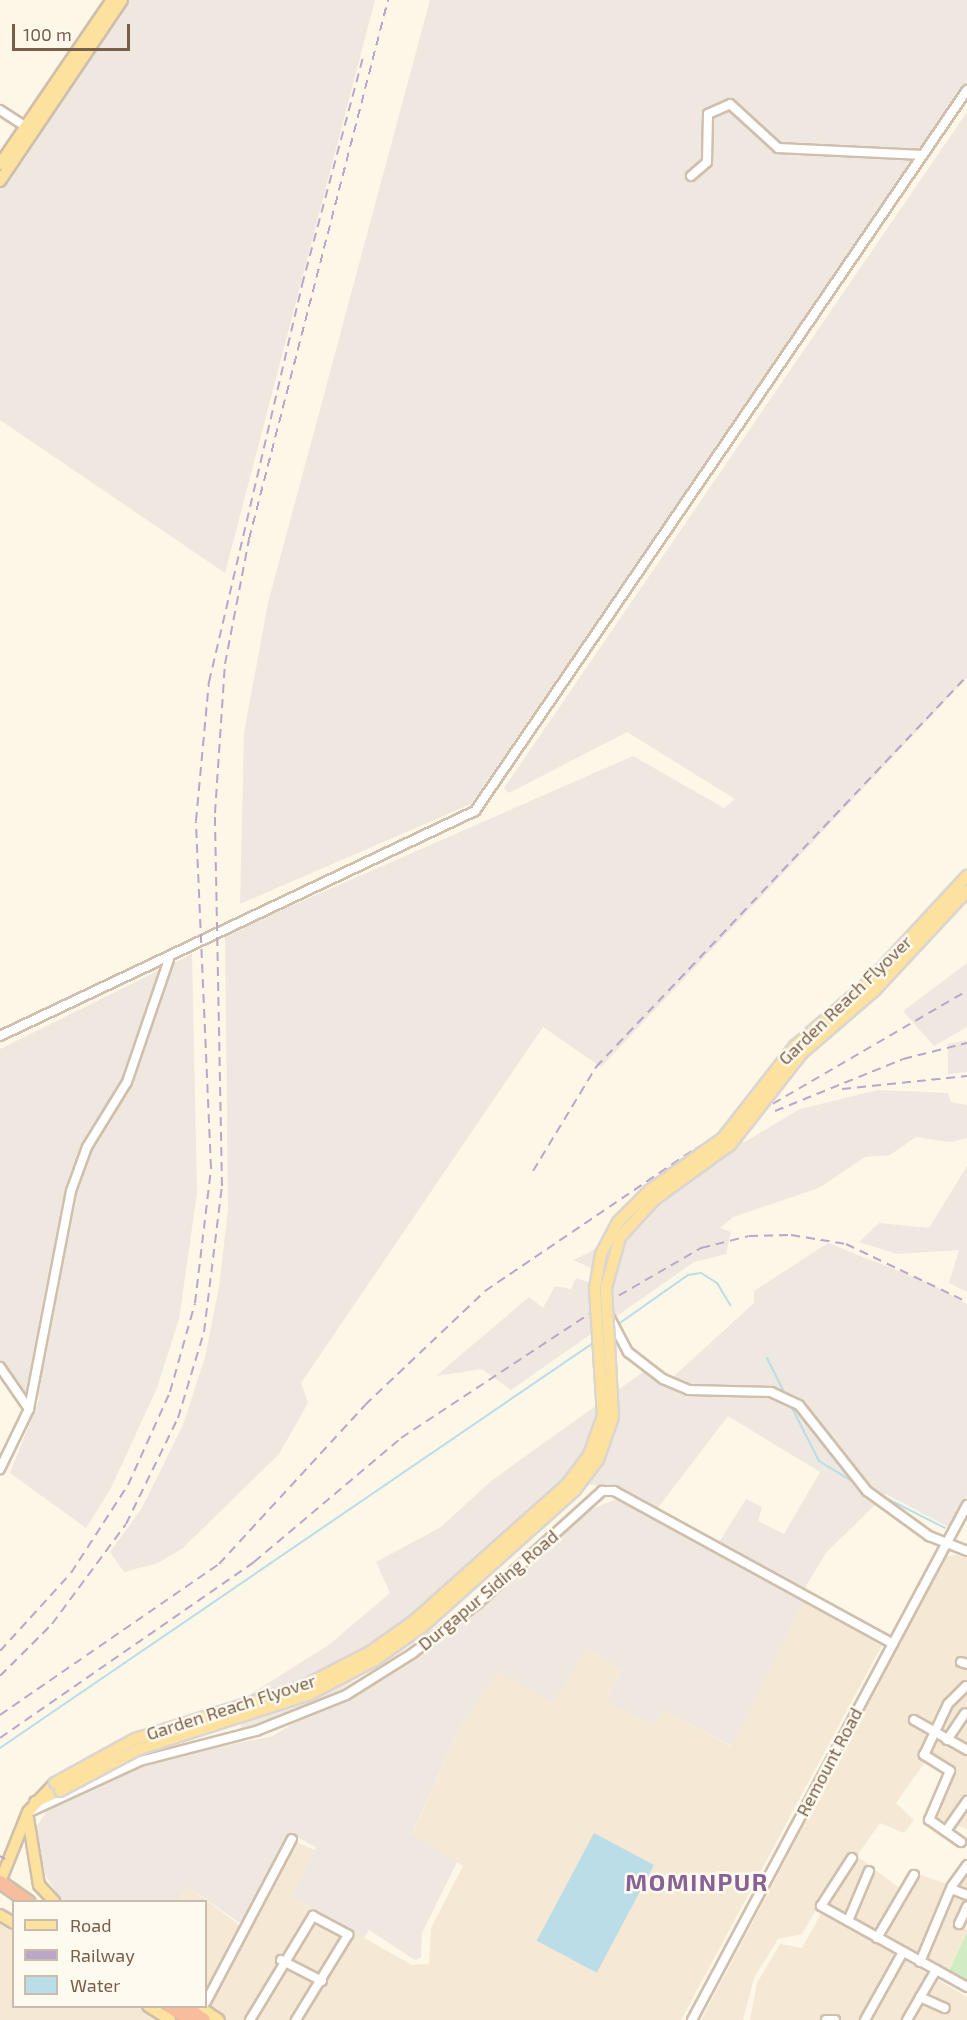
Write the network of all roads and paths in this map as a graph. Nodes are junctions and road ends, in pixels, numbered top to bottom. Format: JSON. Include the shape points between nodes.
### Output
{"nodes":[{"id":1,"x":112,"y":0,"type":"edge"},
{"id":2,"x":122,"y":0,"type":"edge"},
{"id":3,"x":967,"y":90,"type":"edge"},
{"id":4,"x":0,"y":110,"type":"edge"},
{"id":5,"x":26,"y":127,"type":"junction"},
{"id":6,"x":923,"y":155,"type":"junction"},
{"id":7,"x":0,"y":164,"type":"edge"},
{"id":8,"x":691,"y":176,"type":"dead end"},
{"id":9,"x":0,"y":182,"type":"edge"},
{"id":10,"x":967,"y":876,"type":"edge"},
{"id":11,"x":967,"y":891,"type":"edge"},
{"id":12,"x":169,"y":959,"type":"junction"},
{"id":13,"x":0,"y":1036,"type":"edge"},
{"id":14,"x":606,"y":1311,"type":"junction"},
{"id":15,"x":0,"y":1367,"type":"edge"},
{"id":16,"x":29,"y":1410,"type":"junction"},
{"id":17,"x":0,"y":1469,"type":"edge"},
{"id":18,"x":967,"y":1506,"type":"edge"},
{"id":19,"x":945,"y":1546,"type":"junction"},
{"id":20,"x":967,"y":1551,"type":"edge"},
{"id":21,"x":893,"y":1644,"type":"junction"},
{"id":22,"x":966,"y":1686,"type":"edge"},
{"id":23,"x":965,"y":1713,"type":"dead end"},
{"id":24,"x":914,"y":1719,"type":"dead end"},
{"id":25,"x":934,"y":1733,"type":"junction"},
{"id":26,"x":947,"y":1740,"type":"junction"},
{"id":27,"x":967,"y":1750,"type":"edge"},
{"id":28,"x":58,"y":1787,"type":"junction"},
{"id":29,"x":967,"y":1801,"type":"edge"},
{"id":30,"x":28,"y":1812,"type":"junction"},
{"id":31,"x":946,"y":1831,"type":"junction"},
{"id":32,"x":292,"y":1839,"type":"dead end"},
{"id":33,"x":961,"y":1842,"type":"dead end"},
{"id":34,"x":852,"y":1858,"type":"dead end"},
{"id":35,"x":967,"y":1865,"type":"edge"},
{"id":36,"x":869,"y":1871,"type":"dead end"},
{"id":37,"x":914,"y":1875,"type":"dead end"},
{"id":38,"x":0,"y":1882,"type":"edge"},
{"id":39,"x":954,"y":1890,"type":"junction"},
{"id":40,"x":967,"y":1895,"type":"edge"},
{"id":41,"x":25,"y":1900,"type":"edge"},
{"id":42,"x":53,"y":1900,"type":"edge"},
{"id":43,"x":967,"y":1907,"type":"edge"},
{"id":44,"x":848,"y":1921,"type":"junction"},
{"id":45,"x":959,"y":1924,"type":"dead end"},
{"id":46,"x":877,"y":1938,"type":"junction"},
{"id":47,"x":903,"y":1952,"type":"junction"},
{"id":48,"x":281,"y":1960,"type":"junction"},
{"id":49,"x":920,"y":1962,"type":"junction"},
{"id":50,"x":936,"y":1970,"type":"junction"},
{"id":51,"x":321,"y":1981,"type":"junction"},
{"id":52,"x":967,"y":1987,"type":"edge"},
{"id":53,"x":920,"y":1997,"type":"junction"},
{"id":54,"x":207,"y":2000,"type":"edge"},
{"id":55,"x":155,"y":2008,"type":"edge"},
{"id":56,"x":945,"y":2008,"type":"dead end"},
{"id":57,"x":202,"y":2009,"type":"edge"},
{"id":58,"x":175,"y":2011,"type":"edge"},
{"id":59,"x":190,"y":2020,"type":"edge"},
{"id":60,"x":219,"y":2020,"type":"edge"},
{"id":61,"x":250,"y":2020,"type":"edge"},
{"id":62,"x":296,"y":2020,"type":"edge"},
{"id":63,"x":693,"y":2020,"type":"edge"},
{"id":64,"x":826,"y":2020,"type":"edge"},
{"id":65,"x":835,"y":2020,"type":"edge"},
{"id":66,"x":865,"y":2020,"type":"edge"},
{"id":67,"x":908,"y":2020,"type":"edge"}],
"edges":[{"from":1,"to":5,"type":"main road"},
{"from":2,"to":9,"type":"main road"},
{"from":3,"to":6,"type":"street"},
{"from":4,"to":5,"type":"street"},
{"from":5,"to":7,"type":"main road"},
{"from":6,"to":8,"type":"street","via":[[778,148],[730,104],[708,114],[708,162]]},
{"from":6,"to":12,"type":"street","via":[[475,811],[242,918]]},
{"from":10,"to":28,"type":"main road","name":"Garden Reach Flyover","bridge":true,"via":[[868,983],[795,1046],[723,1138],[649,1191],[615,1227],[601,1254],[595,1288],[603,1416],[590,1455],[568,1483],[415,1620],[370,1652],[306,1685],[135,1740]]},
{"from":11,"to":14,"type":"main road","name":"Garden Reach Flyover","bridge":true,"via":[[875,990],[802,1053],[730,1145],[633,1220],[611,1257]]},
{"from":12,"to":13,"type":"street"},
{"from":12,"to":16,"type":"street","via":[[127,1082],[77,1172]]},
{"from":14,"to":19,"type":"street","via":[[628,1352],[663,1380],[689,1390],[771,1392],[799,1405],[829,1438],[851,1475]]},
{"from":14,"to":28,"type":"main road","name":"Garden Reach Flyover","bridge":true,"via":[[614,1407],[598,1460],[575,1490],[422,1627],[375,1660],[310,1694],[163,1739]]},
{"from":15,"to":16,"type":"street"},
{"from":16,"to":17,"type":"street"},
{"from":18,"to":19,"type":"street","name":"Remount Road"},
{"from":19,"to":20,"type":"street"},
{"from":19,"to":21,"type":"street","name":"Remount Road"},
{"from":21,"to":30,"type":"street","name":"Durgapur Siding Road","via":[[614,1491],[602,1491],[477,1604],[413,1653],[346,1695],[256,1731],[140,1761]]},
{"from":21,"to":63,"type":"street","name":"Remount Road"},
{"from":22,"to":25,"type":"street","via":[[948,1704]]},
{"from":23,"to":26,"type":"street"},
{"from":24,"to":25,"type":"street"},
{"from":25,"to":26,"type":"street"},
{"from":25,"to":31,"type":"street","via":[[924,1755],[950,1771],[929,1820]]},
{"from":26,"to":27,"type":"street"},
{"from":28,"to":30,"type":"main road","name":"Garden Reach Flyover","via":[[35,1802]]},
{"from":29,"to":31,"type":"street"},
{"from":30,"to":38,"type":"main road","name":"Garden Reach Flyover"},
{"from":30,"to":42,"type":"main road","via":[[34,1869],[39,1885]]},
{"from":31,"to":33,"type":"street"},
{"from":32,"to":54,"type":"street"},
{"from":34,"to":44,"type":"street","via":[[821,1906]]},
{"from":35,"to":39,"type":"street","via":[[963,1863]]},
{"from":36,"to":44,"type":"street"},
{"from":37,"to":46,"type":"street"},
{"from":38,"to":41,"type":"highway"},
{"from":39,"to":40,"type":"street"},
{"from":39,"to":49,"type":"street"},
{"from":43,"to":45,"type":"street"},
{"from":44,"to":46,"type":"street"},
{"from":46,"to":47,"type":"street"},
{"from":47,"to":49,"type":"street"},
{"from":47,"to":66,"type":"street"},
{"from":48,"to":51,"type":"street"},
{"from":48,"to":51,"type":"street","via":[[313,1916],[348,1935]]},
{"from":48,"to":61,"type":"street"},
{"from":49,"to":50,"type":"street"},
{"from":50,"to":52,"type":"street"},
{"from":50,"to":53,"type":"street"},
{"from":51,"to":62,"type":"street"},
{"from":53,"to":56,"type":"street"},
{"from":53,"to":67,"type":"street"},
{"from":55,"to":58,"type":"main road"},
{"from":57,"to":58,"type":"highway"},
{"from":57,"to":60,"type":"main road"},
{"from":58,"to":59,"type":"highway"},
{"from":64,"to":65,"type":"street"}]}
